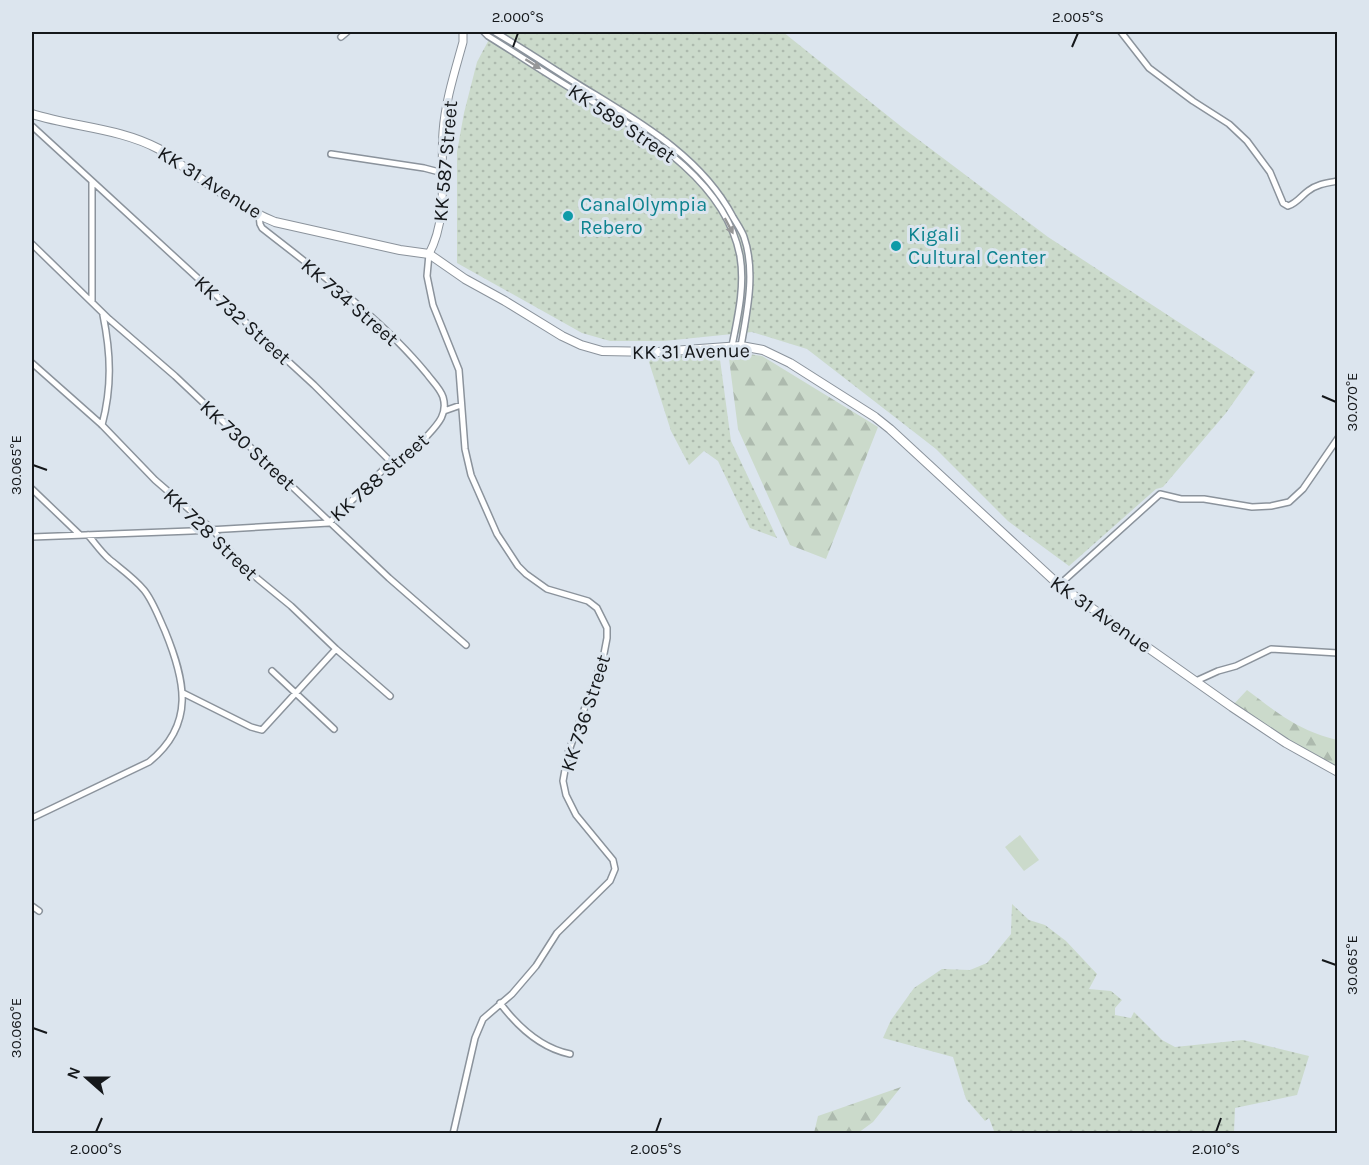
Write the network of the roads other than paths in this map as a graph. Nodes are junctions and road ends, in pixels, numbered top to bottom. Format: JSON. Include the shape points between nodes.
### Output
{"nodes":[{"id":1,"x":347,"y":32,"type":"edge"},
{"id":2,"x":463,"y":32,"type":"edge"},
{"id":3,"x":484,"y":32,"type":"edge"},
{"id":4,"x":495,"y":32,"type":"edge"},
{"id":5,"x":1121,"y":32,"type":"edge"},
{"id":6,"x":341,"y":37,"type":"dead end"},
{"id":7,"x":32,"y":114,"type":"edge"},
{"id":8,"x":32,"y":126,"type":"edge"},
{"id":9,"x":332,"y":154,"type":"dead end"},
{"id":10,"x":443,"y":173,"type":"junction"},
{"id":11,"x":92,"y":181,"type":"junction"},
{"id":12,"x":1338,"y":181,"type":"edge"},
{"id":13,"x":259,"y":215,"type":"junction"},
{"id":14,"x":32,"y":244,"type":"edge"},
{"id":15,"x":429,"y":254,"type":"junction"},
{"id":16,"x":92,"y":302,"type":"junction"},
{"id":17,"x":103,"y":313,"type":"junction"},
{"id":18,"x":736,"y":346,"type":"junction"},
{"id":19,"x":33,"y":365,"type":"edge"},
{"id":20,"x":461,"y":405,"type":"junction"},
{"id":21,"x":444,"y":411,"type":"junction"},
{"id":22,"x":102,"y":425,"type":"junction"},
{"id":23,"x":1338,"y":438,"type":"edge"},
{"id":24,"x":391,"y":462,"type":"junction"},
{"id":25,"x":32,"y":489,"type":"edge"},
{"id":26,"x":329,"y":523,"type":"junction"},
{"id":27,"x":213,"y":530,"type":"junction"},
{"id":28,"x":79,"y":534,"type":"junction"},
{"id":29,"x":88,"y":535,"type":"junction"},
{"id":30,"x":32,"y":537,"type":"edge"},
{"id":31,"x":1059,"y":585,"type":"junction"},
{"id":32,"x":466,"y":645,"type":"dead end"},
{"id":33,"x":336,"y":649,"type":"junction"},
{"id":34,"x":1338,"y":653,"type":"edge"},
{"id":35,"x":272,"y":671,"type":"dead end"},
{"id":36,"x":1196,"y":681,"type":"junction"},
{"id":37,"x":183,"y":693,"type":"junction"},
{"id":38,"x":294,"y":693,"type":"junction"},
{"id":39,"x":390,"y":696,"type":"dead end"},
{"id":40,"x":334,"y":729,"type":"dead end"},
{"id":41,"x":1338,"y":772,"type":"edge"},
{"id":42,"x":32,"y":818,"type":"edge"},
{"id":43,"x":32,"y":906,"type":"edge"},
{"id":44,"x":39,"y":911,"type":"dead end"},
{"id":45,"x":500,"y":1003,"type":"junction"},
{"id":46,"x":570,"y":1054,"type":"dead end"},
{"id":47,"x":453,"y":1134,"type":"edge"}],
"edges":[{"from":1,"to":6,"type":"street"},
{"from":2,"to":10,"type":"street","name":"KK 587 Street","via":[[443,130]]},
{"from":3,"to":18,"type":"street","name":"KK 589 Street","one_way":true,"via":[[634,127],[681,162],[704,187],[730,228],[740,258],[742,286]]},
{"from":4,"to":18,"type":"street","name":"KK 589 Street","via":[[655,133],[685,157],[727,204],[744,238],[749,269],[749,300]]},
{"from":5,"to":12,"type":"street","via":[[1149,68],[1247,141],[1270,172],[1283,203],[1288,206],[1319,184]]},
{"from":7,"to":13,"type":"main road","name":"KK 31 Avenue","via":[[139,140],[161,150]]},
{"from":8,"to":11,"type":"street","name":"KK 732 Street"},
{"from":9,"to":10,"type":"street"},
{"from":10,"to":15,"type":"street","name":"KK 587 Street","via":[[440,226]]},
{"from":11,"to":16,"type":"street"},
{"from":11,"to":24,"type":"street","name":"KK 732 Street","via":[[314,385]]},
{"from":13,"to":15,"type":"main road","name":"KK 31 Avenue","via":[[275,222]]},
{"from":13,"to":21,"type":"street","name":"KK 734 Street","via":[[262,228],[345,294],[422,368],[441,391]]},
{"from":14,"to":16,"type":"street","name":"KK 730 Street"},
{"from":15,"to":18,"type":"main road","name":"KK 31 Avenue","via":[[581,345],[626,352]]},
{"from":15,"to":20,"type":"street","name":"KK 736 Street","via":[[427,276],[459,370]]},
{"from":16,"to":17,"type":"street","name":"KK 730 Street"},
{"from":17,"to":22,"type":"street","via":[[111,369]]},
{"from":17,"to":26,"type":"street","name":"KK 730 Street"},
{"from":18,"to":31,"type":"main road","name":"KK 31 Avenue","via":[[763,350],[790,363],[875,417]]},
{"from":19,"to":22,"type":"street","name":"KK 728 Street"},
{"from":20,"to":21,"type":"street"},
{"from":20,"to":45,"type":"street","name":"KK 736 Street","via":[[471,475],[506,550],[536,582],[580,597],[597,608],[607,628],[603,659],[568,753],[563,781],[576,815],[613,860],[614,875],[557,933],[536,966]]},
{"from":21,"to":24,"type":"street","name":"KK 788 Street","via":[[438,424],[411,454]]},
{"from":22,"to":27,"type":"street","name":"KK 728 Street","via":[[155,480]]},
{"from":23,"to":31,"type":"street","via":[[1303,489],[1289,502],[1252,507],[1160,494]]},
{"from":24,"to":26,"type":"street","name":"KK 788 Street"},
{"from":25,"to":28,"type":"street"},
{"from":26,"to":27,"type":"street","name":"KK 788 Street"},
{"from":26,"to":32,"type":"street","name":"KK 730 Street"},
{"from":27,"to":29,"type":"street","name":"KK 788 Street"},
{"from":27,"to":33,"type":"street","name":"KK 728 Street","via":[[241,564]]},
{"from":28,"to":29,"type":"street","name":"KK 788 Street"},
{"from":28,"to":30,"type":"street","name":"KK 788 Street"},
{"from":29,"to":37,"type":"street","via":[[145,591],[173,651]]},
{"from":31,"to":36,"type":"main road","name":"KK 31 Avenue"},
{"from":33,"to":38,"type":"street"},
{"from":33,"to":39,"type":"street","name":"KK 728 Street"},
{"from":34,"to":36,"type":"street","via":[[1271,649]]},
{"from":35,"to":38,"type":"street"},
{"from":36,"to":41,"type":"main road","name":"KK 31 Avenue","via":[[1286,743]]},
{"from":37,"to":38,"type":"street","via":[[262,730]]},
{"from":37,"to":42,"type":"street","via":[[181,715],[159,754]]},
{"from":38,"to":40,"type":"street"},
{"from":43,"to":44,"type":"street"},
{"from":45,"to":46,"type":"street","via":[[513,1021],[540,1042]]},
{"from":45,"to":47,"type":"street","name":"KK 736 Street","via":[[483,1018],[479,1028]]}]}
